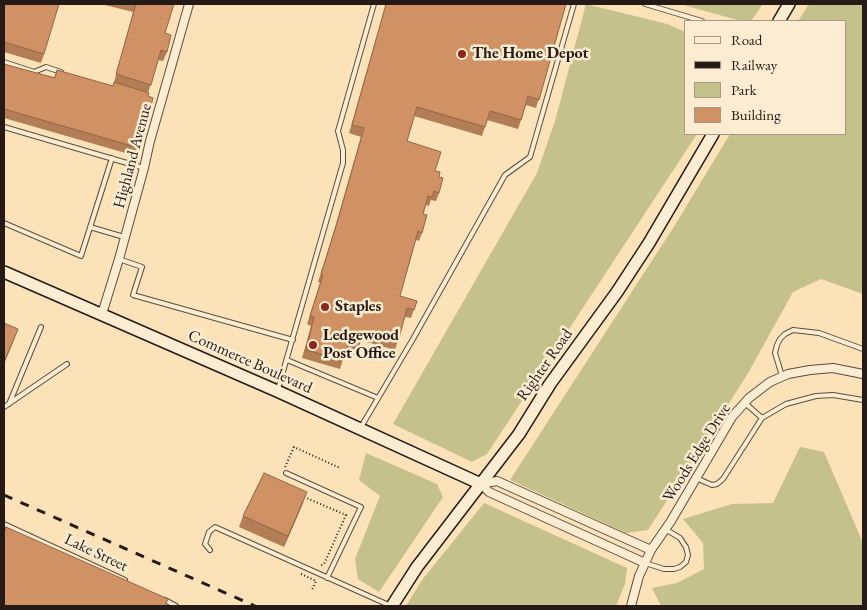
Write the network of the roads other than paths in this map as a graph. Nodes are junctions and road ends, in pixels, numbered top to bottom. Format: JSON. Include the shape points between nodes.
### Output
{"nodes":[{"id":1,"x":189,"y":4,"type":"edge"},
{"id":2,"x":374,"y":4,"type":"edge"},
{"id":3,"x":574,"y":4,"type":"edge"},
{"id":4,"x":645,"y":4,"type":"edge"},
{"id":5,"x":789,"y":4,"type":"edge"},
{"id":6,"x":699,"y":20,"type":"edge"},
{"id":7,"x":780,"y":20,"type":"edge"},
{"id":8,"x":4,"y":62,"type":"edge"},
{"id":9,"x":69,"y":74,"type":"edge"},
{"id":10,"x":4,"y":127,"type":"edge"},
{"id":11,"x":712,"y":135,"type":"edge"},
{"id":12,"x":112,"y":158,"type":"junction"},
{"id":13,"x":144,"y":168,"type":"junction"},
{"id":14,"x":4,"y":223,"type":"edge"},
{"id":15,"x":90,"y":227,"type":"junction"},
{"id":16,"x":125,"y":237,"type":"junction"},
{"id":17,"x":119,"y":259,"type":"junction"},
{"id":18,"x":4,"y":272,"type":"edge"},
{"id":19,"x":102,"y":314,"type":"junction"},
{"id":20,"x":41,"y":327,"type":"dead end"},
{"id":21,"x":293,"y":340,"type":"junction"},
{"id":22,"x":863,"y":349,"type":"edge"},
{"id":23,"x":287,"y":360,"type":"junction"},
{"id":24,"x":68,"y":364,"type":"dead end"},
{"id":25,"x":863,"y":374,"type":"edge"},
{"id":26,"x":782,"y":376,"type":"junction"},
{"id":27,"x":277,"y":391,"type":"junction"},
{"id":28,"x":378,"y":398,"type":"junction"},
{"id":29,"x":863,"y":400,"type":"edge"},
{"id":30,"x":745,"y":403,"type":"junction"},
{"id":31,"x":9,"y":404,"type":"junction"},
{"id":32,"x":4,"y":407,"type":"edge"},
{"id":33,"x":762,"y":418,"type":"junction"},
{"id":34,"x":359,"y":429,"type":"junction"},
{"id":35,"x":285,"y":472,"type":"road end"},
{"id":36,"x":696,"y":478,"type":"junction"},
{"id":37,"x":481,"y":484,"type":"junction"},
{"id":38,"x":4,"y":524,"type":"edge"},
{"id":39,"x":665,"y":529,"type":"junction"},
{"id":40,"x":210,"y":550,"type":"dead end"},
{"id":41,"x":651,"y":550,"type":"junction"},
{"id":42,"x":645,"y":563,"type":"junction"},
{"id":43,"x":327,"y":578,"type":"junction"},
{"id":44,"x":133,"y":584,"type":"edge"},
{"id":45,"x":159,"y":597,"type":"edge"},
{"id":46,"x":176,"y":606,"type":"edge"},
{"id":47,"x":392,"y":606,"type":"edge"},
{"id":48,"x":631,"y":606,"type":"edge"}],
"edges":[{"from":1,"to":13,"type":"street","name":"Highland Avenue","via":[[159,101]]},
{"from":2,"to":21,"type":"lane","via":[[338,131],[343,163]]},
{"from":3,"to":28,"type":"lane","via":[[530,157],[505,175]]},
{"from":4,"to":6,"type":"lane"},
{"from":5,"to":7,"type":"street"},
{"from":8,"to":9,"type":"lane","via":[[34,72],[46,67]]},
{"from":10,"to":12,"type":"lane"},
{"from":11,"to":37,"type":"street","name":"Righter Road","via":[[617,292]]},
{"from":12,"to":13,"type":"lane"},
{"from":12,"to":15,"type":"lane"},
{"from":13,"to":16,"type":"street","name":"Highland Avenue"},
{"from":14,"to":15,"type":"lane","via":[[81,256]]},
{"from":15,"to":16,"type":"lane"},
{"from":16,"to":17,"type":"street","name":"Highland Avenue"},
{"from":17,"to":19,"type":"street","name":"Highland Avenue"},
{"from":17,"to":21,"type":"lane","via":[[142,267],[133,295]]},
{"from":18,"to":19,"type":"street","name":"Commerce Boulevard"},
{"from":19,"to":27,"type":"street","name":"Commerce Boulevard"},
{"from":20,"to":31,"type":"lane"},
{"from":21,"to":23,"type":"lane"},
{"from":22,"to":26,"type":"lane","via":[[819,333],[793,330],[780,338],[775,353]]},
{"from":23,"to":27,"type":"lane"},
{"from":23,"to":28,"type":"lane"},
{"from":24,"to":31,"type":"lane"},
{"from":25,"to":26,"type":"street","name":"Woods Edge Drive","via":[[833,368]]},
{"from":26,"to":30,"type":"street","name":"Woods Edge Drive"},
{"from":27,"to":34,"type":"street","name":"Commerce Boulevard"},
{"from":28,"to":34,"type":"lane"},
{"from":29,"to":33,"type":"lane","via":[[816,396],[786,404]]},
{"from":30,"to":33,"type":"lane"},
{"from":30,"to":36,"type":"street","name":"Woods Edge Drive","via":[[732,417]]},
{"from":31,"to":32,"type":"lane"},
{"from":33,"to":36,"type":"lane","via":[[718,484],[712,485]]},
{"from":34,"to":37,"type":"street","name":"Commerce Boulevard"},
{"from":35,"to":43,"type":"lane","via":[[361,507]]},
{"from":36,"to":39,"type":"street","name":"Woods Edge Drive"},
{"from":37,"to":41,"type":"street","name":"Commerce Boulevard","via":[[497,481]]},
{"from":37,"to":42,"type":"street","name":"Commerce Boulevard","via":[[489,492]]},
{"from":37,"to":47,"type":"street","name":"Righter Road","via":[[417,567]]},
{"from":38,"to":44,"type":"lane","name":"Lake Street"},
{"from":39,"to":41,"type":"street","name":"Woods Edge Drive"},
{"from":39,"to":42,"type":"lane","via":[[680,538],[686,547],[686,562],[674,569]]},
{"from":40,"to":43,"type":"lane","via":[[205,544],[209,532],[215,527]]},
{"from":41,"to":42,"type":"street","name":"Woods Edge Drive"},
{"from":42,"to":48,"type":"street","name":"Woods Edge Drive"},
{"from":43,"to":47,"type":"lane"},
{"from":45,"to":46,"type":"lane"}]}
